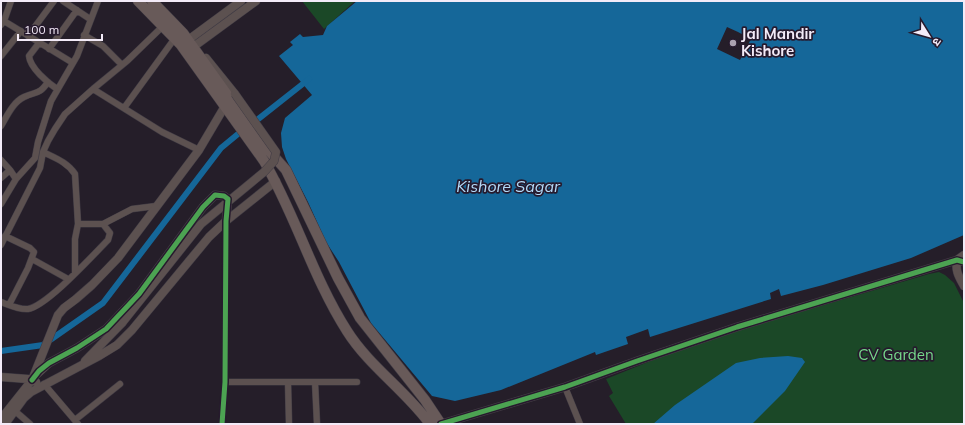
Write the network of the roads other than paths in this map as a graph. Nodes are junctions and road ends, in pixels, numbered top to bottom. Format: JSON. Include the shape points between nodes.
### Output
{"nodes":[{"id":1,"x":11,"y":1,"type":"edge"},
{"id":2,"x":54,"y":1,"type":"edge"},
{"id":3,"x":64,"y":1,"type":"edge"},
{"id":4,"x":98,"y":1,"type":"edge"},
{"id":5,"x":138,"y":1,"type":"edge"},
{"id":6,"x":152,"y":1,"type":"edge"},
{"id":7,"x":241,"y":1,"type":"edge"},
{"id":8,"x":253,"y":2,"type":"edge"},
{"id":9,"x":77,"y":10,"type":"junction"},
{"id":10,"x":90,"y":19,"type":"junction"},
{"id":11,"x":3,"y":23,"type":"edge"},
{"id":12,"x":163,"y":26,"type":"junction"},
{"id":13,"x":21,"y":31,"type":"junction"},
{"id":14,"x":84,"y":35,"type":"junction"},
{"id":15,"x":28,"y":36,"type":"junction"},
{"id":16,"x":39,"y":43,"type":"junction"},
{"id":17,"x":187,"y":46,"type":"junction"},
{"id":18,"x":49,"y":49,"type":"junction"},
{"id":19,"x":1,"y":56,"type":"edge"},
{"id":20,"x":73,"y":63,"type":"junction"},
{"id":21,"x":122,"y":65,"type":"junction"},
{"id":22,"x":48,"y":82,"type":"junction"},
{"id":23,"x":93,"y":88,"type":"junction"},
{"id":24,"x":57,"y":89,"type":"junction"},
{"id":25,"x":229,"y":107,"type":"junction"},
{"id":26,"x":124,"y":108,"type":"junction"},
{"id":27,"x":1,"y":126,"type":"edge"},
{"id":28,"x":258,"y":145,"type":"junction"},
{"id":29,"x":199,"y":150,"type":"junction"},
{"id":30,"x":43,"y":152,"type":"junction"},
{"id":31,"x":35,"y":158,"type":"junction"},
{"id":32,"x":1,"y":160,"type":"edge"},
{"id":33,"x":42,"y":161,"type":"junction"},
{"id":34,"x":10,"y":170,"type":"junction"},
{"id":35,"x":1,"y":178,"type":"edge"},
{"id":36,"x":16,"y":179,"type":"junction"},
{"id":37,"x":276,"y":181,"type":"junction"},
{"id":38,"x":1,"y":204,"type":"edge"},
{"id":39,"x":156,"y":206,"type":"junction"},
{"id":40,"x":226,"y":221,"type":"junction"},
{"id":41,"x":78,"y":224,"type":"junction"},
{"id":42,"x":103,"y":224,"type":"junction"},
{"id":43,"x":5,"y":236,"type":"junction"},
{"id":44,"x":1,"y":245,"type":"edge"},
{"id":45,"x":964,"y":255,"type":"edge"},
{"id":46,"x":32,"y":259,"type":"junction"},
{"id":47,"x":960,"y":261,"type":"edge"},
{"id":48,"x":75,"y":273,"type":"junction"},
{"id":49,"x":68,"y":279,"type":"junction"},
{"id":50,"x":964,"y":286,"type":"edge"},
{"id":51,"x":1,"y":302,"type":"edge"},
{"id":52,"x":9,"y":305,"type":"junction"},
{"id":53,"x":82,"y":365,"type":"junction"},
{"id":54,"x":1,"y":377,"type":"edge"},
{"id":55,"x":32,"y":380,"type":"junction"},
{"id":56,"x":225,"y":382,"type":"junction"},
{"id":57,"x":288,"y":382,"type":"junction"},
{"id":58,"x":315,"y":382,"type":"junction"},
{"id":59,"x":357,"y":382,"type":"dead end"},
{"id":60,"x":44,"y":384,"type":"junction"},
{"id":61,"x":120,"y":384,"type":"dead end"},
{"id":62,"x":565,"y":387,"type":"junction"},
{"id":63,"x":15,"y":411,"type":"junction"},
{"id":64,"x":1,"y":419,"type":"edge"},
{"id":65,"x":76,"y":422,"type":"edge"},
{"id":66,"x":5,"y":424,"type":"edge"},
{"id":67,"x":30,"y":424,"type":"edge"},
{"id":68,"x":222,"y":424,"type":"edge"},
{"id":69,"x":290,"y":424,"type":"edge"},
{"id":70,"x":317,"y":424,"type":"edge"},
{"id":71,"x":430,"y":424,"type":"edge"},
{"id":72,"x":441,"y":424,"type":"edge"},
{"id":73,"x":580,"y":424,"type":"edge"}],
"edges":[{"from":1,"to":11,"type":"street"},
{"from":2,"to":15,"type":"street"},
{"from":3,"to":9,"type":"street"},
{"from":4,"to":10,"type":"street"},
{"from":5,"to":12,"type":"main road"},
{"from":6,"to":17,"type":"main road","via":[[169,18]]},
{"from":7,"to":17,"type":"street"},
{"from":8,"to":17,"type":"street"},
{"from":9,"to":10,"type":"street"},
{"from":9,"to":18,"type":"street"},
{"from":10,"to":14,"type":"street"},
{"from":11,"to":13,"type":"street"},
{"from":12,"to":17,"type":"main road"},
{"from":12,"to":21,"type":"street"},
{"from":13,"to":15,"type":"street"},
{"from":13,"to":19,"type":"street"},
{"from":14,"to":20,"type":"street"},
{"from":14,"to":21,"type":"street","via":[[102,46]]},
{"from":15,"to":16,"type":"street"},
{"from":16,"to":18,"type":"street"},
{"from":16,"to":22,"type":"street","via":[[29,56],[32,65]]},
{"from":17,"to":25,"type":"main road"},
{"from":17,"to":26,"type":"street"},
{"from":17,"to":53,"type":"street","bridge":true,"via":[[207,59],[235,94],[276,152],[274,161],[201,224],[122,323]]},
{"from":18,"to":20,"type":"street"},
{"from":20,"to":24,"type":"street"},
{"from":21,"to":23,"type":"street"},
{"from":22,"to":24,"type":"street"},
{"from":22,"to":27,"type":"street","via":[[40,92],[18,101],[9,110]]},
{"from":23,"to":26,"type":"street"},
{"from":23,"to":30,"type":"street","via":[[66,114]]},
{"from":24,"to":31,"type":"street","via":[[47,113]]},
{"from":25,"to":28,"type":"main road"},
{"from":25,"to":29,"type":"street"},
{"from":26,"to":29,"type":"street","via":[[162,132]]},
{"from":28,"to":37,"type":"main road"},
{"from":28,"to":72,"type":"main road","via":[[288,174],[360,318]]},
{"from":29,"to":39,"type":"street"},
{"from":30,"to":33,"type":"street"},
{"from":30,"to":41,"type":"street","via":[[63,161],[75,174]]},
{"from":31,"to":33,"type":"street"},
{"from":31,"to":36,"type":"street"},
{"from":32,"to":34,"type":"street"},
{"from":33,"to":43,"type":"street"},
{"from":34,"to":35,"type":"street"},
{"from":34,"to":36,"type":"street"},
{"from":36,"to":38,"type":"street"},
{"from":37,"to":40,"type":"street"},
{"from":37,"to":71,"type":"main road","via":[[324,289],[347,332],[364,355],[418,408]]},
{"from":39,"to":42,"type":"street","via":[[132,209]]},
{"from":39,"to":55,"type":"street","via":[[118,258],[58,315]]},
{"from":40,"to":53,"type":"street","via":[[191,257],[132,330],[117,345]]},
{"from":40,"to":55,"type":"street","via":[[228,199],[215,195],[203,207],[136,297],[106,329],[48,363]]},
{"from":40,"to":56,"type":"street"},
{"from":41,"to":42,"type":"street"},
{"from":41,"to":48,"type":"street","via":[[75,239]]},
{"from":42,"to":48,"type":"street","via":[[110,237]]},
{"from":43,"to":44,"type":"street"},
{"from":43,"to":46,"type":"street","via":[[33,250]]},
{"from":45,"to":47,"type":"street"},
{"from":46,"to":49,"type":"street"},
{"from":46,"to":52,"type":"street"},
{"from":47,"to":50,"type":"street","via":[[956,272]]},
{"from":47,"to":62,"type":"street","via":[[730,330]]},
{"from":48,"to":49,"type":"street"},
{"from":49,"to":52,"type":"street","via":[[33,308]]},
{"from":51,"to":52,"type":"street"},
{"from":53,"to":60,"type":"street"},
{"from":54,"to":55,"type":"street"},
{"from":55,"to":60,"type":"street"},
{"from":55,"to":64,"type":"street"},
{"from":56,"to":57,"type":"street"},
{"from":56,"to":68,"type":"street"},
{"from":57,"to":58,"type":"street"},
{"from":57,"to":69,"type":"street"},
{"from":58,"to":59,"type":"street"},
{"from":58,"to":70,"type":"street"},
{"from":60,"to":63,"type":"street","via":[[28,395]]},
{"from":60,"to":65,"type":"street"},
{"from":61,"to":65,"type":"street"},
{"from":62,"to":72,"type":"street"},
{"from":62,"to":73,"type":"street"},
{"from":63,"to":66,"type":"street"},
{"from":63,"to":67,"type":"street"}]}
